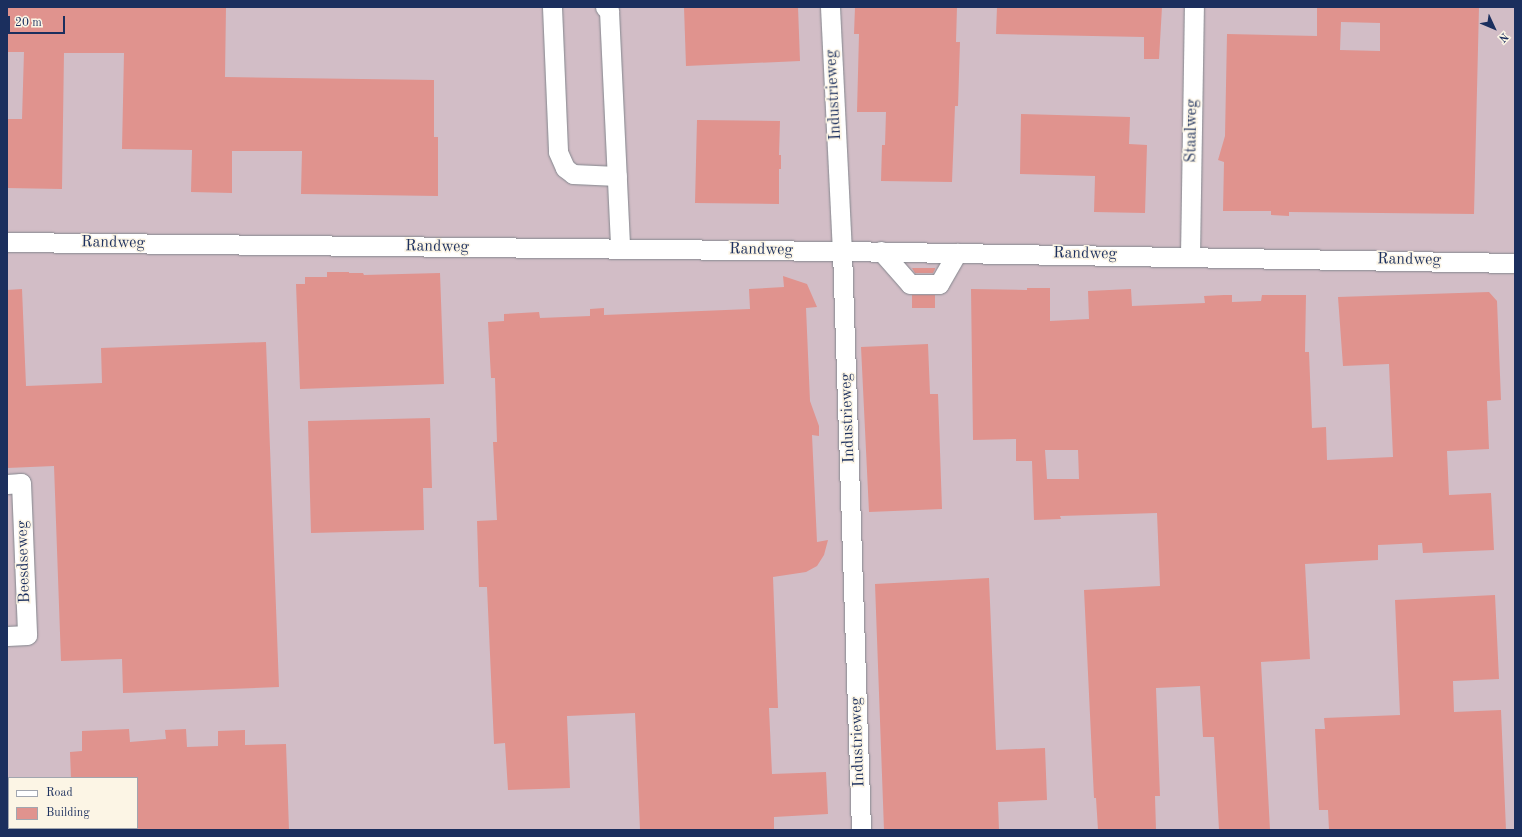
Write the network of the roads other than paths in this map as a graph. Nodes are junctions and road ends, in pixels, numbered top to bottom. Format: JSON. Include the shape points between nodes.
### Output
{"nodes":[{"id":1,"x":552,"y":7,"type":"edge"},
{"id":2,"x":605,"y":7,"type":"edge"},
{"id":3,"x":830,"y":7,"type":"edge"},
{"id":4,"x":1194,"y":7,"type":"edge"},
{"id":5,"x":617,"y":176,"type":"junction"},
{"id":6,"x":7,"y":242,"type":"edge"},
{"id":7,"x":620,"y":248,"type":"junction"},
{"id":8,"x":842,"y":251,"type":"junction"},
{"id":9,"x":881,"y":251,"type":"junction"},
{"id":10,"x":957,"y":253,"type":"junction"},
{"id":11,"x":1190,"y":256,"type":"junction"},
{"id":12,"x":1515,"y":257,"type":"edge"},
{"id":13,"x":1515,"y":263,"type":"edge"},
{"id":14,"x":7,"y":484,"type":"edge"},
{"id":15,"x":7,"y":636,"type":"edge"},
{"id":16,"x":861,"y":830,"type":"edge"}],
"edges":[{"from":1,"to":5,"type":"street","via":[[558,152],[565,168],[572,174]]},
{"from":2,"to":5,"type":"street","via":[[609,12]]},
{"from":3,"to":8,"type":"street","name":"Industrieweg"},
{"from":4,"to":11,"type":"street","name":"Staalweg"},
{"from":5,"to":7,"type":"street"},
{"from":6,"to":7,"type":"street","name":"Randweg"},
{"from":7,"to":8,"type":"street","name":"Randweg"},
{"from":8,"to":9,"type":"street","name":"Randweg"},
{"from":8,"to":16,"type":"street","name":"Industrieweg"},
{"from":9,"to":10,"type":"street","name":"Randweg"},
{"from":9,"to":10,"type":"street","via":[[910,284],[939,284]]},
{"from":10,"to":11,"type":"street","name":"Randweg"},
{"from":11,"to":13,"type":"street","name":"Randweg"},
{"from":12,"to":13,"type":"street"},
{"from":14,"to":15,"type":"street","name":"Beesdseweg","via":[[21,483],[27,635]]}]}
